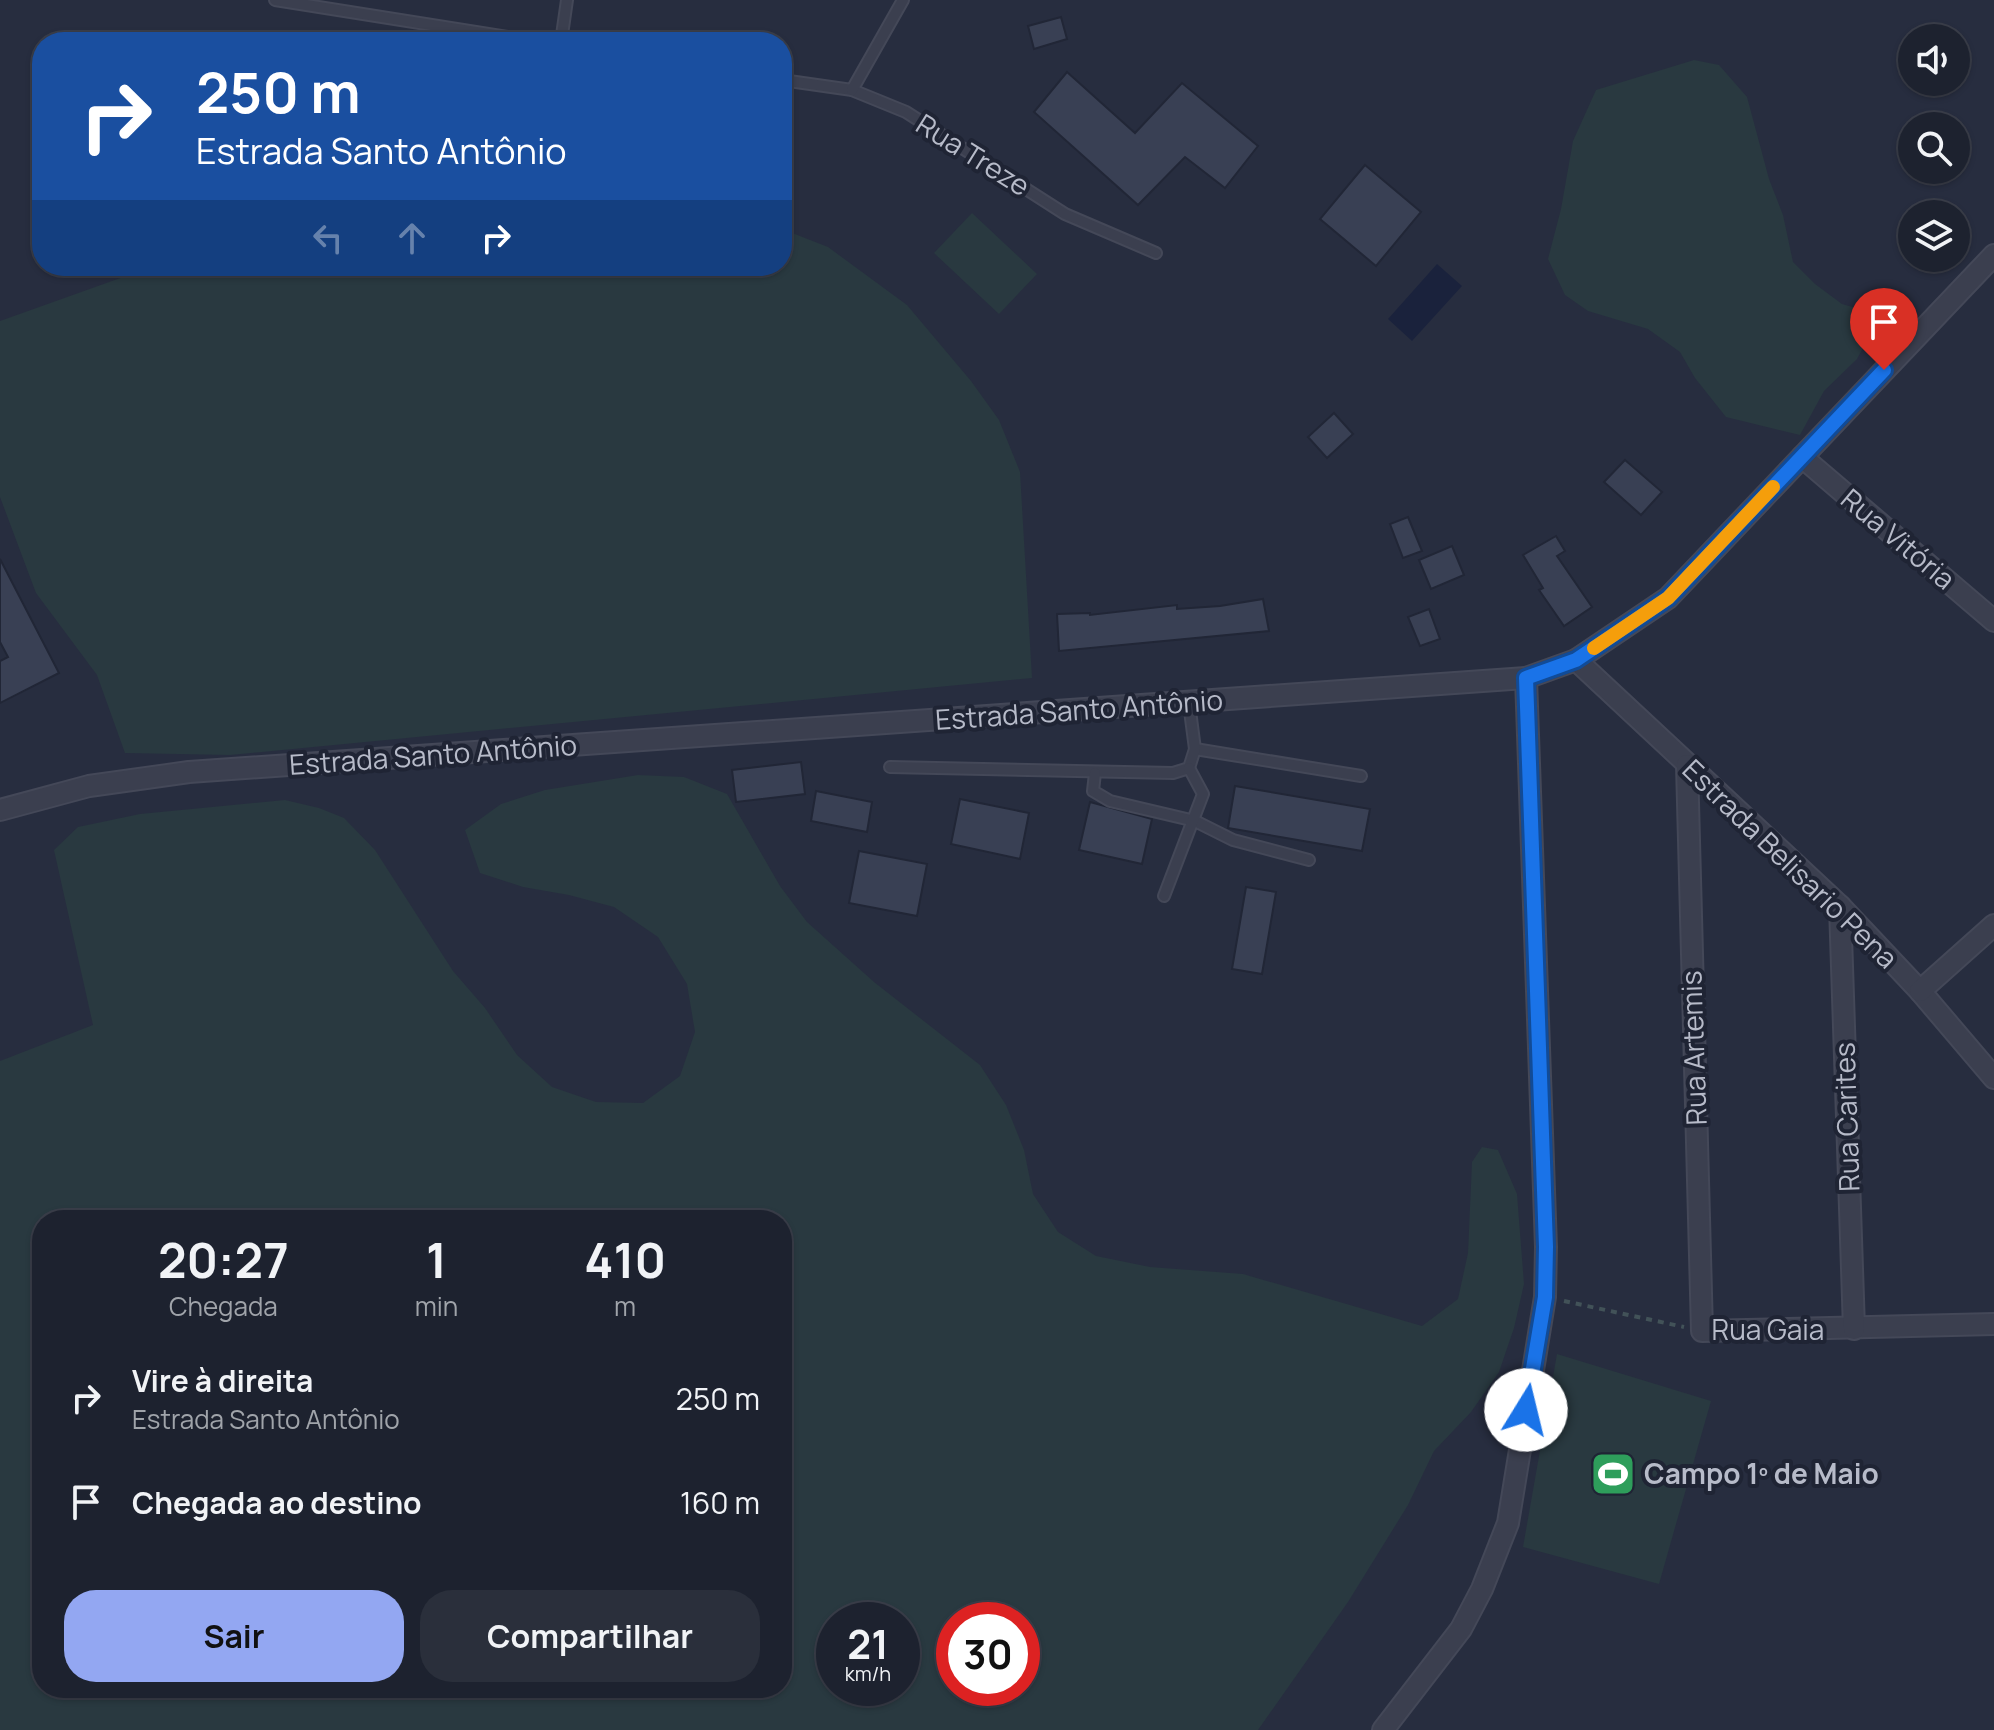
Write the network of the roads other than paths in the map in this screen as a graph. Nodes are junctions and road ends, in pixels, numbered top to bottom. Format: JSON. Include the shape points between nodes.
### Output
{"nodes":[{"id":1,"x":275,"y":0,"type":"edge"},
{"id":2,"x":567,"y":0,"type":"edge"},
{"id":3,"x":903,"y":0,"type":"edge"},
{"id":4,"x":476,"y":32,"type":"edge"},
{"id":5,"x":562,"y":32,"type":"edge"},
{"id":6,"x":792,"y":81,"type":"edge"},
{"id":7,"x":852,"y":90,"type":"junction"},
{"id":8,"x":1156,"y":253,"type":"dead end"},
{"id":9,"x":1994,"y":255,"type":"edge"},
{"id":10,"x":1802,"y":457,"type":"junction"},
{"id":11,"x":1994,"y":621,"type":"edge"},
{"id":12,"x":1576,"y":660,"type":"junction"},
{"id":13,"x":1526,"y":678,"type":"junction"},
{"id":14,"x":1189,"y":703,"type":"junction"},
{"id":15,"x":1195,"y":749,"type":"junction"},
{"id":16,"x":1687,"y":765,"type":"junction"},
{"id":17,"x":890,"y":767,"type":"dead end"},
{"id":18,"x":1189,"y":768,"type":"junction"},
{"id":19,"x":1095,"y":773,"type":"junction"},
{"id":20,"x":1361,"y":776,"type":"dead end"},
{"id":21,"x":0,"y":810,"type":"edge"},
{"id":22,"x":1195,"y":821,"type":"junction"},
{"id":23,"x":1309,"y":860,"type":"dead end"},
{"id":24,"x":1164,"y":896,"type":"dead end"},
{"id":25,"x":1840,"y":906,"type":"junction"},
{"id":26,"x":1994,"y":925,"type":"edge"},
{"id":27,"x":1920,"y":991,"type":"junction"},
{"id":28,"x":1994,"y":1078,"type":"edge"},
{"id":29,"x":1994,"y":1324,"type":"edge"},
{"id":30,"x":1854,"y":1329,"type":"junction"},
{"id":31,"x":1702,"y":1331,"type":"joint"},
{"id":32,"x":1383,"y":1730,"type":"edge"}],
"edges":[{"from":1,"to":4,"type":"lane"},
{"from":2,"to":5,"type":"lane"},
{"from":3,"to":7,"type":"lane"},
{"from":6,"to":7,"type":"lane","name":"Rua Treze"},
{"from":7,"to":8,"type":"lane","name":"Rua Treze","via":[[906,112],[1065,214]]},
{"from":9,"to":10,"type":"street","name":"Estrada Santo Antônio"},
{"from":10,"to":11,"type":"street","name":"Rua Vitória"},
{"from":10,"to":12,"type":"street","name":"Estrada Santo Antônio","via":[[1668,598]]},
{"from":12,"to":13,"type":"street","name":"Estrada Santo Antônio"},
{"from":12,"to":16,"type":"street","name":"Estrada Belisario Pena"},
{"from":13,"to":14,"type":"street","name":"Estrada Santo Antônio"},
{"from":13,"to":32,"type":"street","via":[[1545,1297],[1508,1523],[1461,1629]]},
{"from":14,"to":15,"type":"lane"},
{"from":14,"to":21,"type":"street","name":"Estrada Santo Antônio","via":[[189,772],[89,786]]},
{"from":15,"to":18,"type":"lane"},
{"from":15,"to":20,"type":"lane"},
{"from":16,"to":25,"type":"street","name":"Estrada Belisario Pena"},
{"from":16,"to":31,"type":"street","name":"Rua Artemis"},
{"from":17,"to":19,"type":"lane"},
{"from":18,"to":19,"type":"lane","via":[[1173,773]]},
{"from":18,"to":22,"type":"lane","via":[[1203,794]]},
{"from":19,"to":22,"type":"lane","via":[[1096,795]]},
{"from":22,"to":23,"type":"lane","via":[[1233,840]]},
{"from":22,"to":24,"type":"lane"},
{"from":25,"to":27,"type":"street","name":"Estrada Belisario Pena"},
{"from":25,"to":30,"type":"street","name":"Rua Carites"},
{"from":26,"to":27,"type":"street"},
{"from":27,"to":28,"type":"street","name":"Estrada Belisario Pena"},
{"from":29,"to":30,"type":"street","name":"Rua Gaia"},
{"from":30,"to":31,"type":"street","name":"Rua Gaia"}]}
